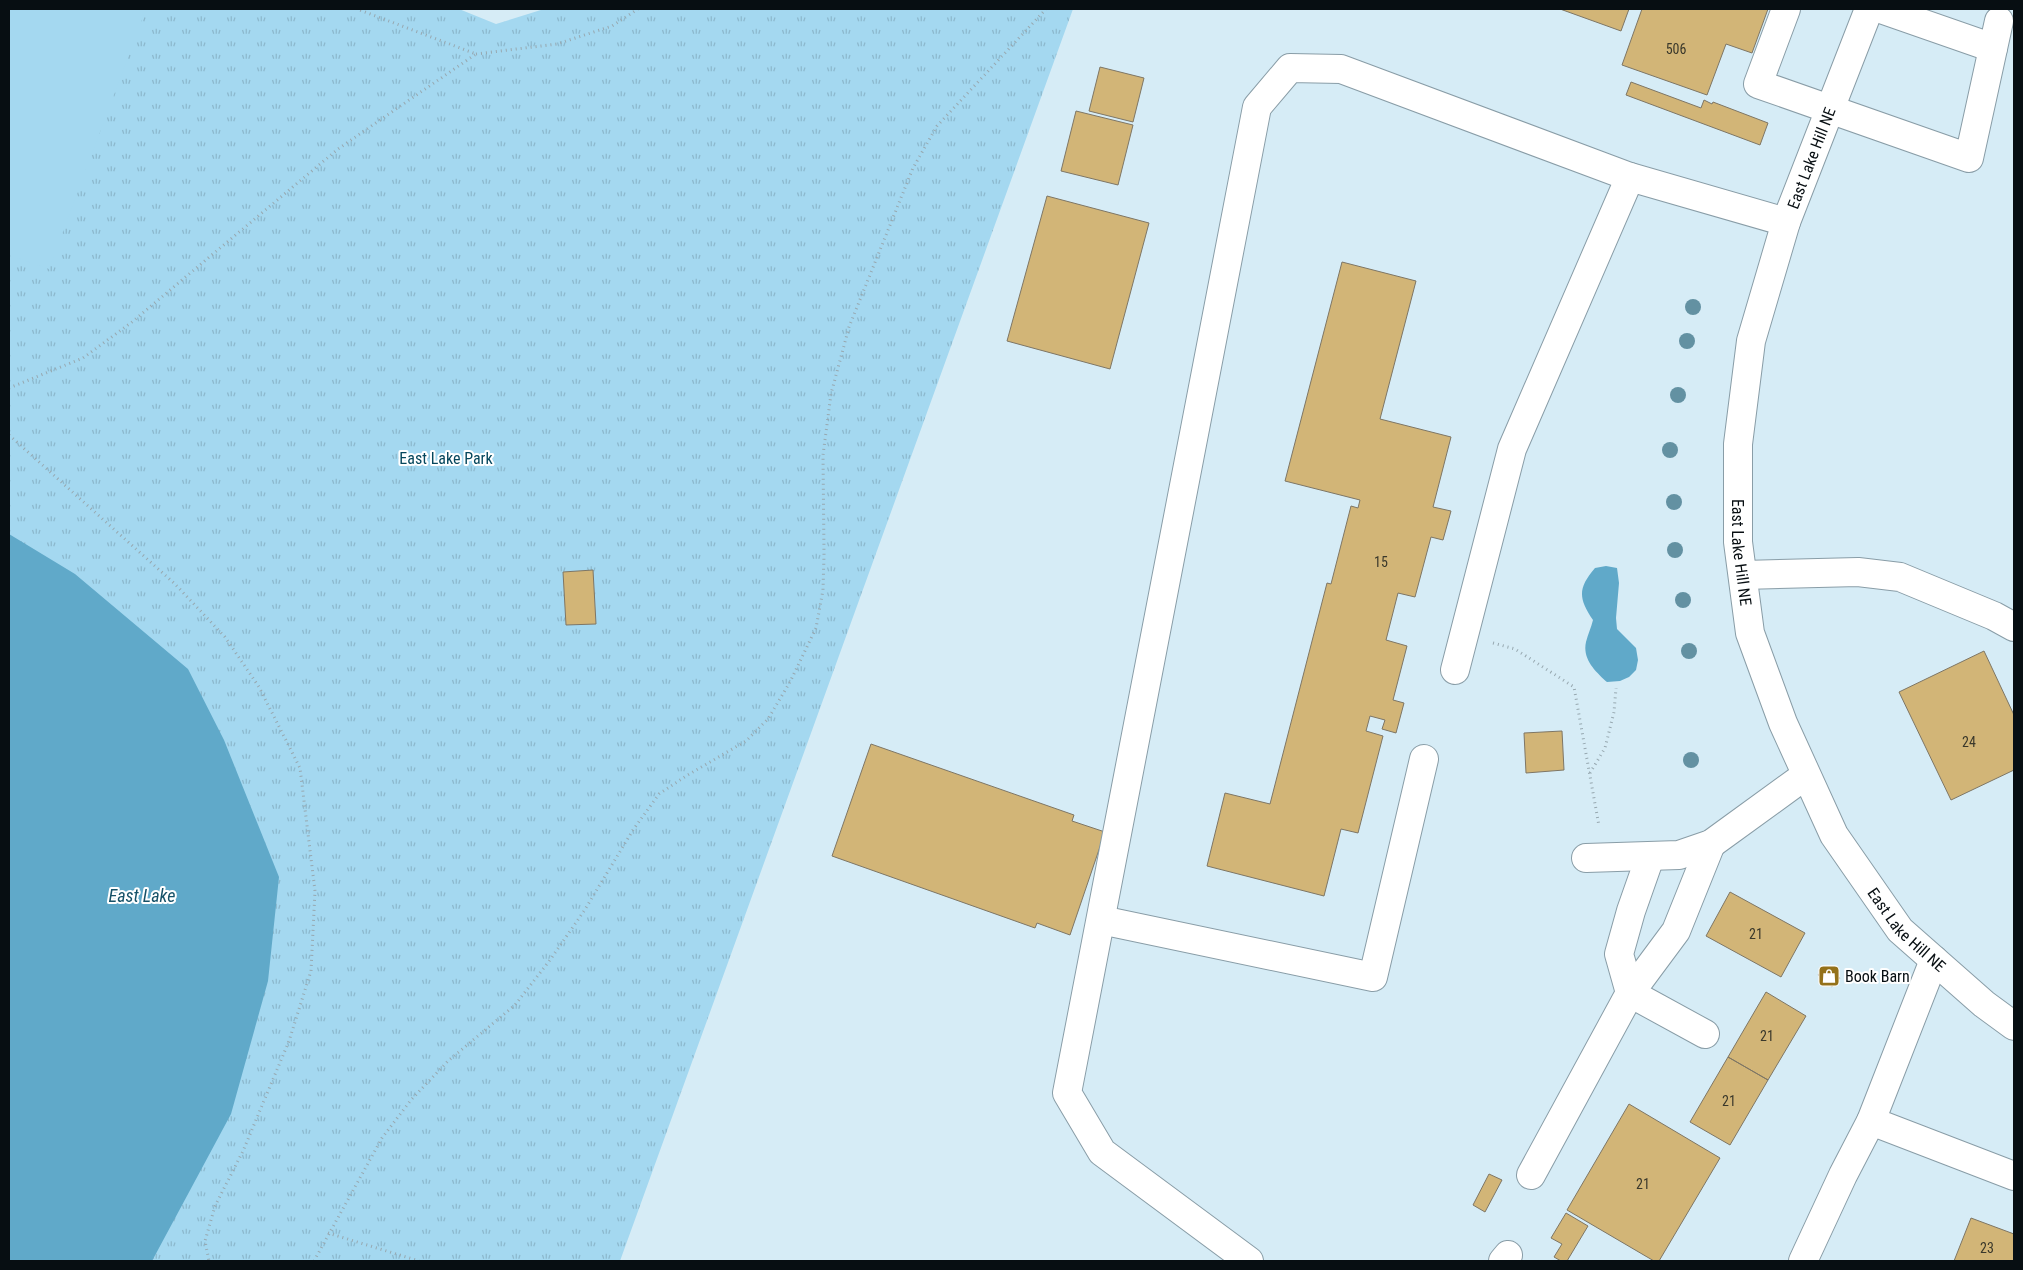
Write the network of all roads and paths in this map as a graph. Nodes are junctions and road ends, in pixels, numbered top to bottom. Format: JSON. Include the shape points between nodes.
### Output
{"nodes":[{"id":1,"x":357,"y":9,"type":"edge"},
{"id":2,"x":638,"y":9,"type":"edge"},
{"id":3,"x":1046,"y":9,"type":"edge"},
{"id":4,"x":1786,"y":9,"type":"edge"},
{"id":5,"x":1869,"y":9,"type":"edge"},
{"id":6,"x":1881,"y":9,"type":"edge"},
{"id":7,"x":1999,"y":21,"type":"dead end"},
{"id":8,"x":1993,"y":48,"type":"junction"},
{"id":9,"x":476,"y":54,"type":"junction"},
{"id":10,"x":1830,"y":110,"type":"junction"},
{"id":11,"x":1630,"y":177,"type":"junction"},
{"id":12,"x":1786,"y":222,"type":"junction"},
{"id":13,"x":9,"y":388,"type":"edge"},
{"id":14,"x":9,"y":434,"type":"edge"},
{"id":15,"x":1742,"y":575,"type":"junction"},
{"id":16,"x":2014,"y":627,"type":"edge"},
{"id":17,"x":1464,"y":634,"type":"junction"},
{"id":18,"x":1455,"y":670,"type":"dead end"},
{"id":19,"x":1616,"y":688,"type":"dead end"},
{"id":20,"x":1424,"y":759,"type":"dead end"},
{"id":21,"x":1589,"y":774,"type":"junction"},
{"id":22,"x":1806,"y":775,"type":"junction"},
{"id":23,"x":1711,"y":844,"type":"junction"},
{"id":24,"x":1595,"y":858,"type":"joint"},
{"id":25,"x":1650,"y":858,"type":"junction"},
{"id":26,"x":1101,"y":920,"type":"junction"},
{"id":27,"x":1934,"y":960,"type":"junction"},
{"id":28,"x":1630,"y":993,"type":"junction"},
{"id":29,"x":2012,"y":1017,"type":"edge"},
{"id":30,"x":1705,"y":1034,"type":"dead end"},
{"id":31,"x":1872,"y":1121,"type":"junction"},
{"id":32,"x":1531,"y":1175,"type":"dead end"},
{"id":33,"x":2014,"y":1176,"type":"edge"},
{"id":34,"x":328,"y":1233,"type":"junction"},
{"id":35,"x":209,"y":1261,"type":"edge"},
{"id":36,"x":314,"y":1261,"type":"edge"},
{"id":37,"x":419,"y":1261,"type":"edge"},
{"id":38,"x":1249,"y":1261,"type":"edge"},
{"id":39,"x":1803,"y":1261,"type":"edge"}],
"edges":[{"from":1,"to":9,"type":"path"},
{"from":2,"to":9,"type":"path","via":[[612,26],[557,44]]},
{"from":3,"to":34,"type":"path","via":[[937,126],[913,168],[849,327],[832,394],[823,455],[824,555],[816,628],[786,690],[768,719],[746,741],[659,794],[632,830],[584,911],[514,1005],[448,1061],[411,1100],[382,1138]]},
{"from":4,"to":10,"type":"street","via":[[1758,84]]},
{"from":5,"to":10,"type":"street","name":"East Lake Hill NE"},
{"from":6,"to":8,"type":"street"},
{"from":7,"to":8,"type":"street"},
{"from":8,"to":10,"type":"street","via":[[1969,158]]},
{"from":9,"to":13,"type":"path","via":[[338,149],[132,322],[83,358]]},
{"from":10,"to":12,"type":"street","name":"East Lake Hill NE"},
{"from":11,"to":12,"type":"street"},
{"from":11,"to":17,"type":"street","via":[[1512,449]]},
{"from":11,"to":26,"type":"street","via":[[1341,69],[1290,68],[1257,107]]},
{"from":12,"to":15,"type":"street","name":"East Lake Hill NE","via":[[1750,341],[1738,444],[1738,542]]},
{"from":14,"to":35,"type":"path","via":[[175,584],[225,636],[259,687],[300,768],[314,891],[311,971],[289,1041],[216,1206],[205,1241]]},
{"from":15,"to":16,"type":"street","via":[[1858,572],[1900,577]]},
{"from":15,"to":22,"type":"street","name":"East Lake Hill NE","via":[[1750,633]]},
{"from":17,"to":18,"type":"street"},
{"from":17,"to":21,"type":"path","via":[[1515,650],[1574,687]]},
{"from":19,"to":21,"type":"path","via":[[1605,748]]},
{"from":20,"to":26,"type":"street","via":[[1372,978]]},
{"from":21,"to":24,"type":"path"},
{"from":22,"to":23,"type":"street"},
{"from":22,"to":27,"type":"street","name":"East Lake Hill NE","via":[[1834,836],[1900,930]]},
{"from":23,"to":25,"type":"street","via":[[1679,855]]},
{"from":23,"to":28,"type":"street","via":[[1676,931]]},
{"from":24,"to":25,"type":"street"},
{"from":25,"to":28,"type":"street","via":[[1630,911],[1619,954]]},
{"from":26,"to":38,"type":"street","via":[[1068,1093],[1102,1152]]},
{"from":27,"to":29,"type":"street","name":"East Lake Hill NE","via":[[1984,1004]]},
{"from":27,"to":31,"type":"street"},
{"from":28,"to":30,"type":"street"},
{"from":28,"to":32,"type":"street"},
{"from":31,"to":33,"type":"street"},
{"from":31,"to":39,"type":"street"},
{"from":34,"to":36,"type":"path"},
{"from":34,"to":37,"type":"path"}]}
